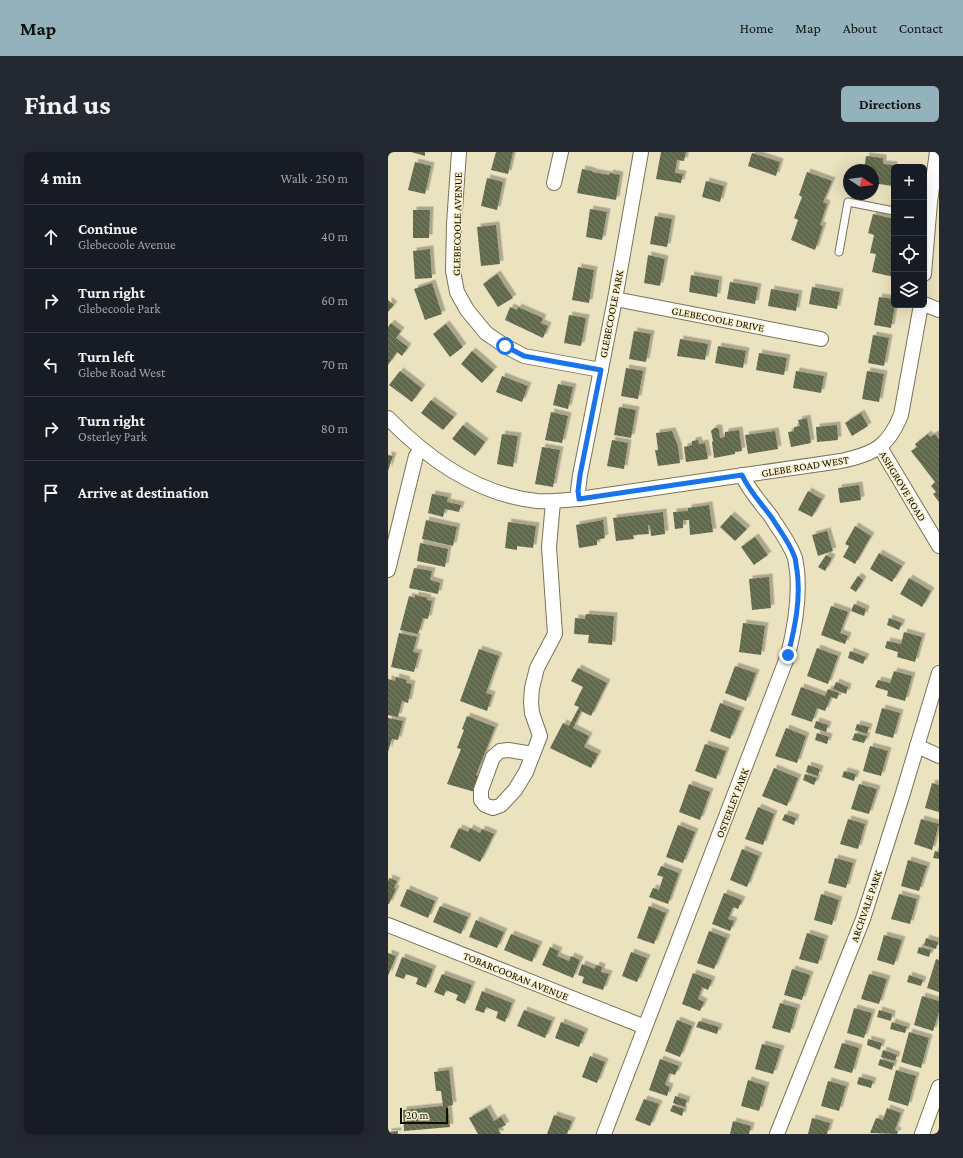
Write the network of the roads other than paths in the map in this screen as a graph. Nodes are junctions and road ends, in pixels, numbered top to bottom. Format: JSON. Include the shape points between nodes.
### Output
{"nodes":[{"id":1,"x":459,"y":152,"type":"edge"},
{"id":2,"x":561,"y":152,"type":"edge"},
{"id":3,"x":639,"y":152,"type":"edge"},
{"id":4,"x":937,"y":152,"type":"edge"},
{"id":5,"x":554,"y":183,"type":"dead end"},
{"id":6,"x":891,"y":211,"type":"edge"},
{"id":7,"x":927,"y":212,"type":"edge"},
{"id":8,"x":925,"y":236,"type":"edge"},
{"id":9,"x":839,"y":252,"type":"dead end"},
{"id":10,"x":924,"y":272,"type":"edge"},
{"id":11,"x":615,"y":299,"type":"junction"},
{"id":12,"x":927,"y":305,"type":"edge"},
{"id":13,"x":920,"y":308,"type":"edge"},
{"id":14,"x":939,"y":310,"type":"edge"},
{"id":15,"x":821,"y":339,"type":"dead end"},
{"id":16,"x":601,"y":370,"type":"junction"},
{"id":17,"x":388,"y":418,"type":"edge"},
{"id":18,"x":880,"y":447,"type":"junction"},
{"id":19,"x":421,"y":448,"type":"junction"},
{"id":20,"x":742,"y":475,"type":"junction"},
{"id":21,"x":579,"y":499,"type":"junction"},
{"id":22,"x":553,"y":502,"type":"junction"},
{"id":23,"x":939,"y":546,"type":"edge"},
{"id":24,"x":388,"y":570,"type":"edge"},
{"id":25,"x":939,"y":673,"type":"edge"},
{"id":26,"x":917,"y":746,"type":"junction"},
{"id":27,"x":533,"y":754,"type":"dead end"},
{"id":28,"x":939,"y":756,"type":"edge"},
{"id":29,"x":388,"y":925,"type":"edge"},
{"id":30,"x":645,"y":1028,"type":"junction"},
{"id":31,"x":939,"y":1086,"type":"edge"},
{"id":32,"x":933,"y":1121,"type":"edge"},
{"id":33,"x":604,"y":1134,"type":"edge"},
{"id":34,"x":778,"y":1134,"type":"edge"},
{"id":35,"x":922,"y":1134,"type":"edge"}],
"edges":[{"from":1,"to":16,"type":"street","name":"GLEBECOOLE AVENUE","via":[[454,271],[457,292],[467,310],[486,333],[524,356]]},
{"from":2,"to":5,"type":"street"},
{"from":3,"to":11,"type":"street","name":"GLEBECOOLE PARK"},
{"from":4,"to":7,"type":"street"},
{"from":6,"to":9,"type":"lane","via":[[848,202]]},
{"from":8,"to":10,"type":"street"},
{"from":11,"to":15,"type":"street","name":"GLEBECOOLE DRIVE"},
{"from":11,"to":16,"type":"street","name":"GLEBECOOLE PARK"},
{"from":12,"to":14,"type":"street"},
{"from":13,"to":18,"type":"street","name":"GLEBE ROAD WEST","via":[[901,415],[896,428]]},
{"from":16,"to":21,"type":"street","name":"GLEBECOOLE PARK","via":[[580,475]]},
{"from":17,"to":19,"type":"street","name":"GLEBE ROAD WEST"},
{"from":18,"to":20,"type":"street","name":"GLEBE ROAD WEST","via":[[857,458]]},
{"from":18,"to":23,"type":"street","name":"ASHGROVE ROAD"},
{"from":19,"to":22,"type":"street","name":"GLEBE ROAD WEST","via":[[448,468],[478,485],[519,498]]},
{"from":19,"to":24,"type":"street","via":[[416,456]]},
{"from":20,"to":21,"type":"street","name":"GLEBE ROAD WEST"},
{"from":20,"to":30,"type":"street","name":"OSTERLEY PARK","via":[[787,540],[795,558],[798,581],[794,631],[788,655]]},
{"from":21,"to":22,"type":"street","name":"GLEBE ROAD WEST"},
{"from":22,"to":27,"type":"street","via":[[549,547],[555,634],[537,668],[532,688],[532,713],[540,736]]},
{"from":25,"to":26,"type":"street","name":"ARCHVALE PARK"},
{"from":26,"to":28,"type":"street"},
{"from":26,"to":34,"type":"street","name":"ARCHVALE PARK","via":[[864,919]]},
{"from":29,"to":30,"type":"street","name":"TOBARCOORAN AVENUE"},
{"from":30,"to":33,"type":"street","name":"OSTERLEY PARK"},
{"from":31,"to":32,"type":"street"},
{"from":32,"to":35,"type":"street"}]}
